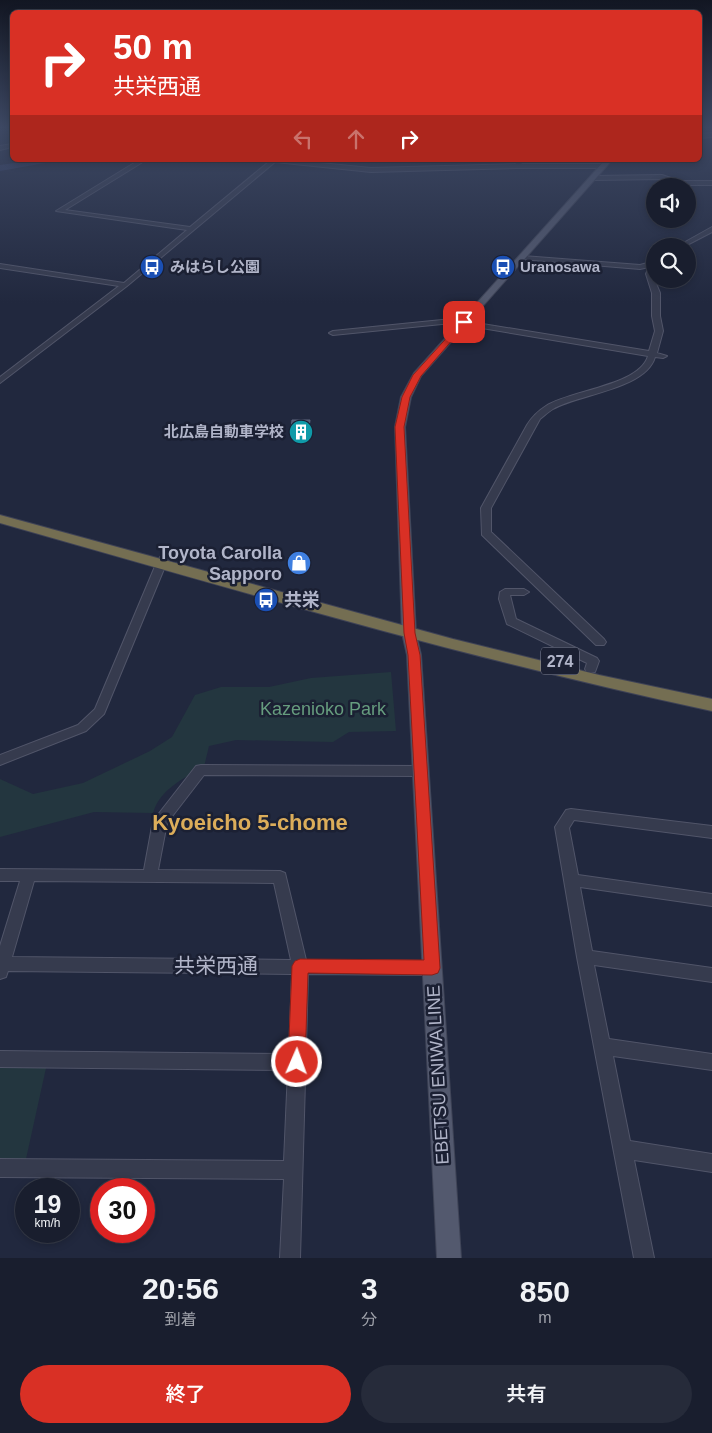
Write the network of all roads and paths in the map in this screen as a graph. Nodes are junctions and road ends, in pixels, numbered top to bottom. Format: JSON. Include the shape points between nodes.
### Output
{"nodes":[{"id":1,"x":101,"y":186,"type":"edge"},
{"id":2,"x":243,"y":186,"type":"edge"},
{"id":3,"x":586,"y":186,"type":"edge"},
{"id":4,"x":192,"y":229,"type":"junction"},
{"id":5,"x":712,"y":229,"type":"edge"},
{"id":6,"x":696,"y":238,"type":"edge"},
{"id":7,"x":524,"y":258,"type":"junction"},
{"id":8,"x":646,"y":265,"type":"edge"},
{"id":9,"x":0,"y":266,"type":"edge"},
{"id":10,"x":124,"y":286,"type":"junction"},
{"id":11,"x":654,"y":288,"type":"edge"},
{"id":12,"x":464,"y":322,"type":"junction"},
{"id":13,"x":333,"y":332,"type":"dead end"},
{"id":14,"x":652,"y":354,"type":"junction"},
{"id":15,"x":663,"y":356,"type":"dead end"},
{"id":16,"x":0,"y":381,"type":"edge"},
{"id":17,"x":0,"y":509,"type":"edge"},
{"id":18,"x":0,"y":519,"type":"edge"},
{"id":19,"x":164,"y":560,"type":"junction"},
{"id":20,"x":524,"y":592,"type":"dead end"},
{"id":21,"x":409,"y":627,"type":"junction"},
{"id":22,"x":600,"y":642,"type":"dead end"},
{"id":23,"x":591,"y":669,"type":"junction"},
{"id":24,"x":712,"y":694,"type":"edge"},
{"id":25,"x":712,"y":705,"type":"edge"},
{"id":26,"x":0,"y":760,"type":"edge"},
{"id":27,"x":420,"y":771,"type":"junction"},
{"id":28,"x":712,"y":832,"type":"edge"},
{"id":29,"x":0,"y":875,"type":"edge"},
{"id":30,"x":29,"y":875,"type":"junction"},
{"id":31,"x":150,"y":876,"type":"junction"},
{"id":32,"x":571,"y":880,"type":"junction"},
{"id":33,"x":712,"y":900,"type":"edge"},
{"id":34,"x":585,"y":957,"type":"junction"},
{"id":35,"x":300,"y":966,"type":"junction"},
{"id":36,"x":1,"y":967,"type":"edge"},
{"id":37,"x":432,"y":968,"type":"junction"},
{"id":38,"x":712,"y":976,"type":"edge"},
{"id":39,"x":602,"y":1046,"type":"junction"},
{"id":40,"x":0,"y":1059,"type":"edge"},
{"id":41,"x":297,"y":1062,"type":"junction"},
{"id":42,"x":712,"y":1062,"type":"edge"},
{"id":43,"x":623,"y":1149,"type":"junction"},
{"id":44,"x":712,"y":1164,"type":"edge"},
{"id":45,"x":0,"y":1168,"type":"edge"},
{"id":46,"x":293,"y":1170,"type":"junction"},
{"id":47,"x":290,"y":1258,"type":"edge"},
{"id":48,"x":449,"y":1258,"type":"edge"},
{"id":49,"x":644,"y":1258,"type":"edge"}],
"edges":[{"from":1,"to":4,"type":"street","via":[[59,211]]},
{"from":2,"to":4,"type":"street"},
{"from":3,"to":7,"type":"main road","name":"EBETSU ENIWA LINE"},
{"from":4,"to":10,"type":"street"},
{"from":5,"to":6,"type":"street"},
{"from":7,"to":8,"type":"street"},
{"from":7,"to":12,"type":"main road","name":"EBETSU ENIWA LINE"},
{"from":9,"to":10,"type":"street"},
{"from":10,"to":16,"type":"street"},
{"from":11,"to":14,"type":"street","via":[[659,331]]},
{"from":12,"to":13,"type":"street"},
{"from":12,"to":14,"type":"street"},
{"from":12,"to":21,"type":"main road","name":"EBETSU ENIWA LINE","via":[[417,375],[406,397],[400,427]]},
{"from":14,"to":15,"type":"street"},
{"from":14,"to":22,"type":"street","via":[[649,365],[626,381],[550,407],[537,417],[486,508],[486,534]]},
{"from":17,"to":19,"type":"highway","number":"274"},
{"from":18,"to":19,"type":"highway","number":"274"},
{"from":19,"to":21,"type":"highway","number":"274"},
{"from":19,"to":26,"type":"street","via":[[100,711],[82,728]]},
{"from":20,"to":23,"type":"street","via":[[505,592],[511,621],[593,661]]},
{"from":21,"to":23,"type":"highway","number":"274"},
{"from":21,"to":25,"type":"highway","number":"274","via":[[599,681]]},
{"from":21,"to":27,"type":"main road","name":"EBETSU ENIWA LINE","via":[[414,655]]},
{"from":23,"to":24,"type":"highway","number":"274"},
{"from":27,"to":31,"type":"street","via":[[201,770],[160,821]]},
{"from":27,"to":37,"type":"main road","name":"EBETSU ENIWA LINE"},
{"from":28,"to":32,"type":"street","via":[[571,814],[562,827]]},
{"from":29,"to":30,"type":"street"},
{"from":30,"to":31,"type":"street"},
{"from":30,"to":36,"type":"street"},
{"from":31,"to":35,"type":"street","via":[[280,877]]},
{"from":32,"to":33,"type":"street"},
{"from":32,"to":34,"type":"street"},
{"from":34,"to":38,"type":"street"},
{"from":34,"to":39,"type":"street"},
{"from":35,"to":36,"type":"street","name":"共栄西通"},
{"from":35,"to":37,"type":"street","name":"共栄西通"},
{"from":35,"to":41,"type":"street"},
{"from":37,"to":48,"type":"main road","name":"EBETSU ENIWA LINE"},
{"from":39,"to":42,"type":"street"},
{"from":39,"to":43,"type":"street"},
{"from":40,"to":41,"type":"street"},
{"from":41,"to":46,"type":"street"},
{"from":43,"to":44,"type":"street"},
{"from":43,"to":49,"type":"street"},
{"from":45,"to":46,"type":"street"},
{"from":46,"to":47,"type":"street"}]}
